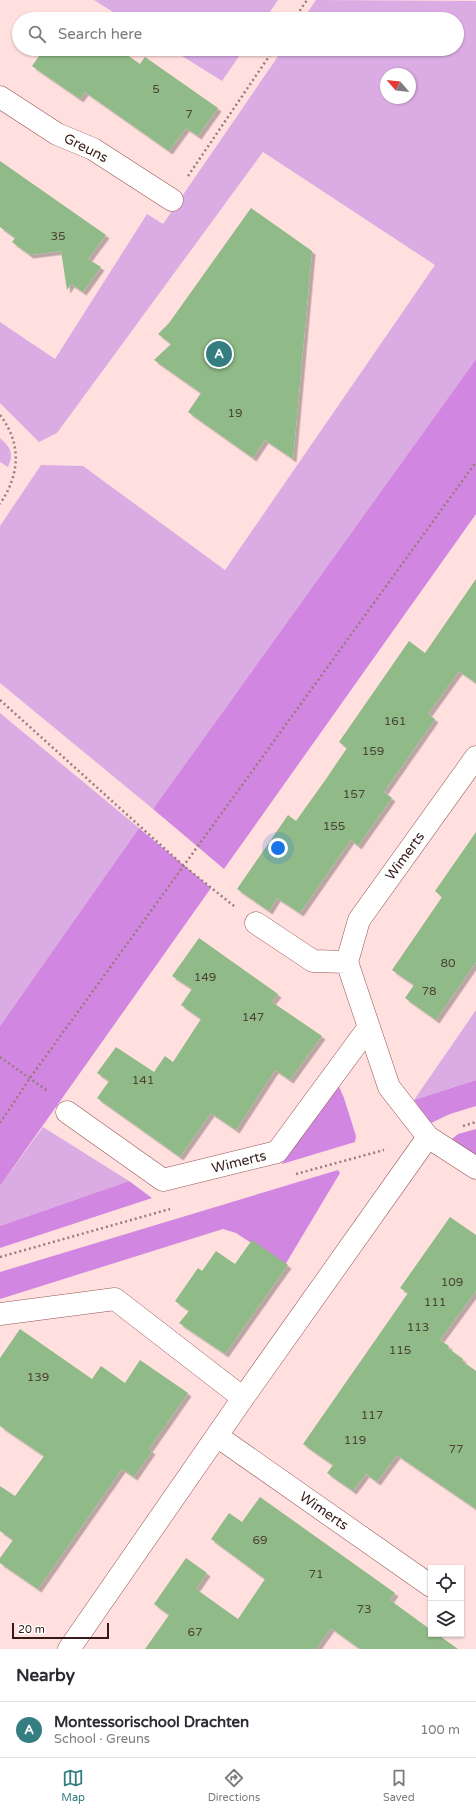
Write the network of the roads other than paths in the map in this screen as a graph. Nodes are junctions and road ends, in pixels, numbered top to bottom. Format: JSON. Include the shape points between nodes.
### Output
{"nodes":[{"id":1,"x":0,"y":97,"type":"edge"},
{"id":2,"x":172,"y":200,"type":"road end"},
{"id":3,"x":476,"y":757,"type":"edge"},
{"id":4,"x":256,"y":923,"type":"road end"},
{"id":5,"x":347,"y":962,"type":"junction"},
{"id":6,"x":369,"y":1027,"type":"junction"},
{"id":7,"x":67,"y":1112,"type":"road end"},
{"id":8,"x":428,"y":1137,"type":"junction"},
{"id":9,"x":476,"y":1168,"type":"edge"},
{"id":10,"x":0,"y":1314,"type":"edge"},
{"id":11,"x":243,"y":1398,"type":"junction"},
{"id":12,"x":217,"y":1436,"type":"junction"},
{"id":13,"x":428,"y":1584,"type":"edge"},
{"id":14,"x":70,"y":1649,"type":"edge"}],
"edges":[{"from":1,"to":2,"type":"street","name":"Greuns","via":[[57,134],[93,149]]},
{"from":3,"to":5,"type":"street","name":"Wimerts","via":[[359,920]]},
{"from":4,"to":5,"type":"street","via":[[312,961]]},
{"from":5,"to":6,"type":"street"},
{"from":6,"to":7,"type":"street","name":"Wimerts","via":[[277,1152],[163,1180]]},
{"from":6,"to":8,"type":"street","via":[[389,1087]]},
{"from":8,"to":9,"type":"street"},
{"from":8,"to":11,"type":"street"},
{"from":10,"to":11,"type":"street","via":[[115,1299]]},
{"from":11,"to":12,"type":"street"},
{"from":12,"to":13,"type":"street","name":"Wimerts"},
{"from":12,"to":14,"type":"street"}]}
